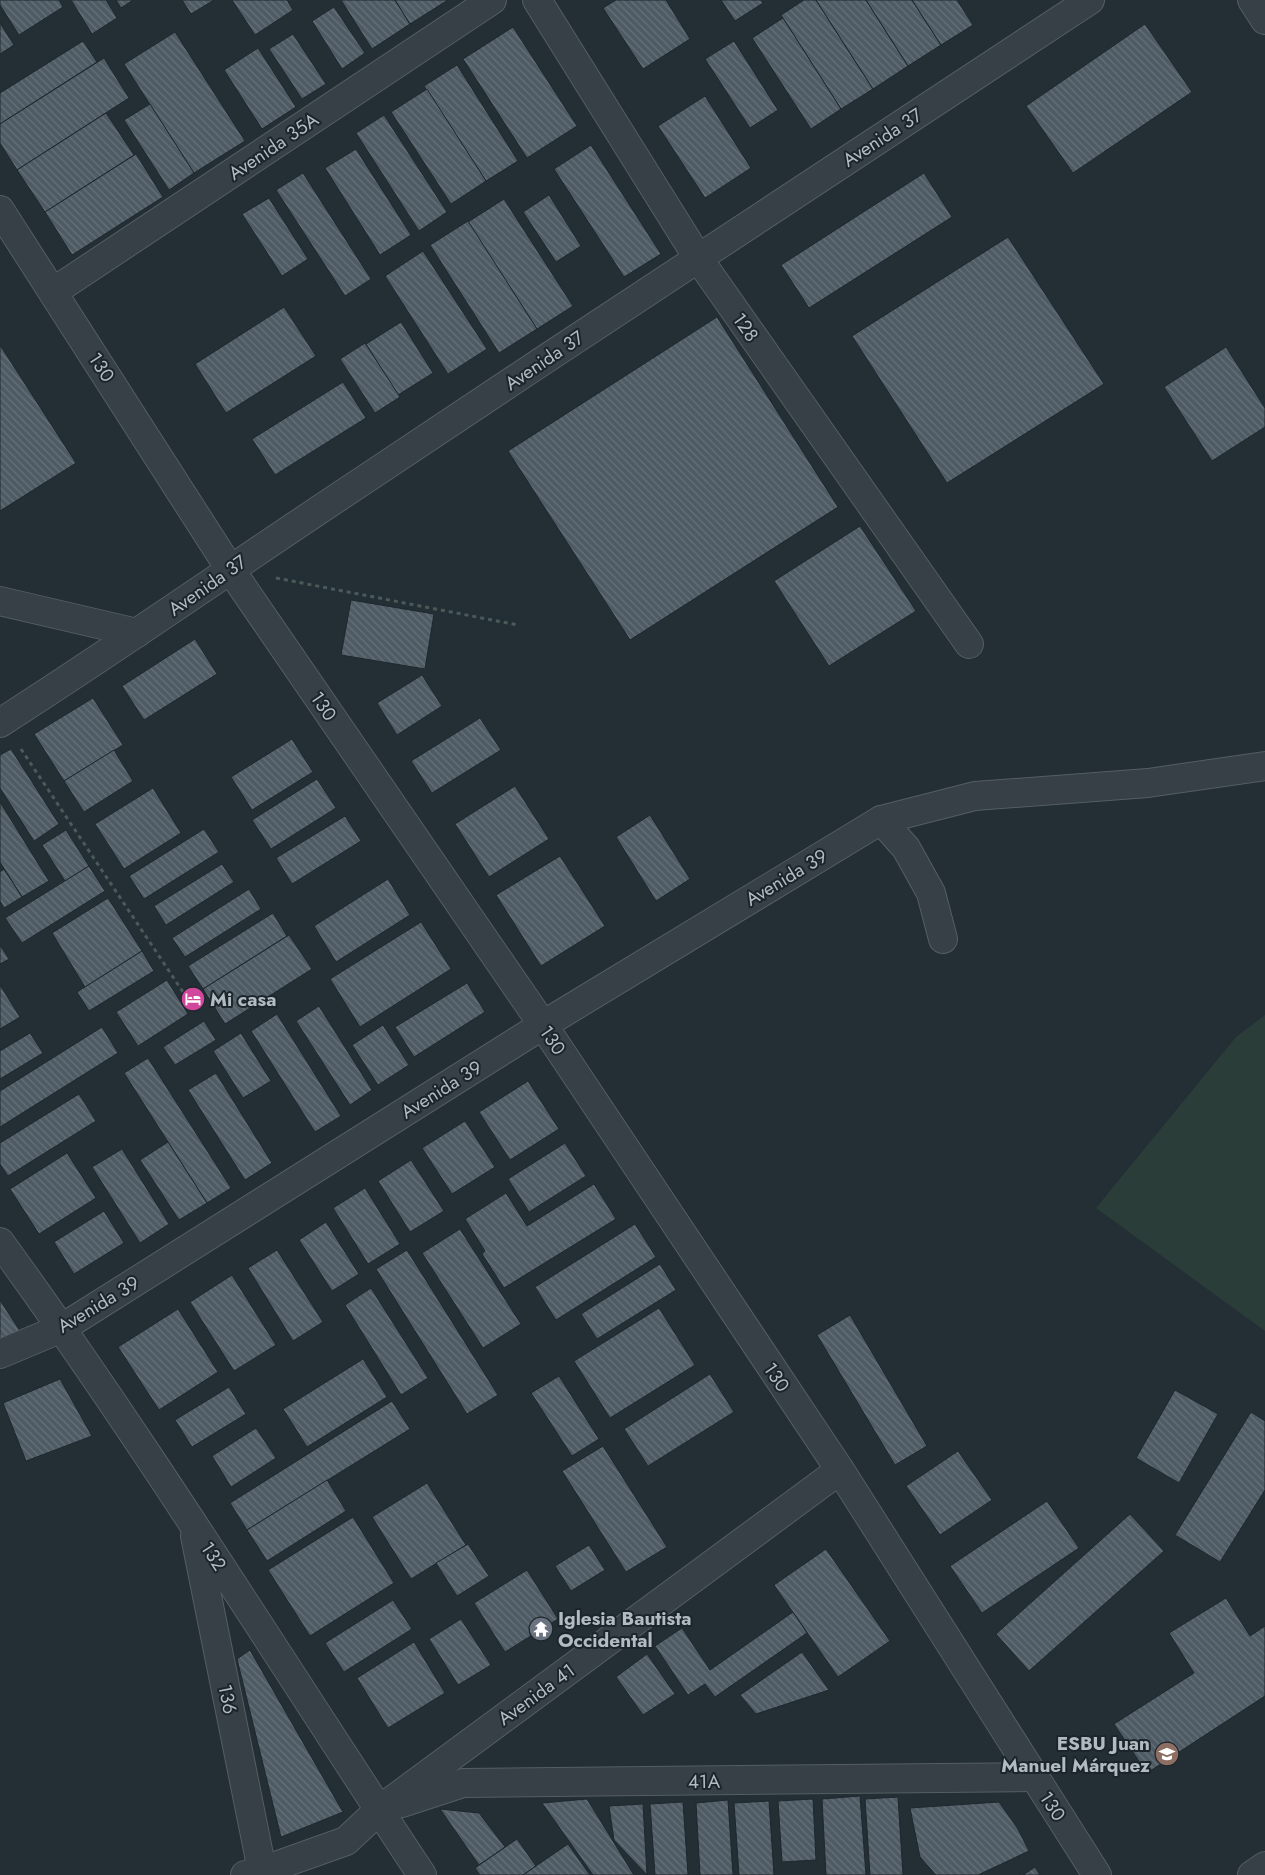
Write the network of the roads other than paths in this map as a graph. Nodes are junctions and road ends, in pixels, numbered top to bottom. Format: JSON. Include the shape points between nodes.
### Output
{"nodes":[{"id":1,"x":492,"y":0,"type":"edge"},
{"id":2,"x":537,"y":0,"type":"edge"},
{"id":3,"x":1090,"y":0,"type":"edge"},
{"id":4,"x":1252,"y":0,"type":"edge"},
{"id":5,"x":1265,"y":20,"type":"edge"},
{"id":6,"x":0,"y":210,"type":"edge"},
{"id":7,"x":698,"y":258,"type":"junction"},
{"id":8,"x":53,"y":292,"type":"junction"},
{"id":9,"x":230,"y":568,"type":"junction"},
{"id":10,"x":0,"y":601,"type":"edge"},
{"id":11,"x":137,"y":633,"type":"junction"},
{"id":12,"x":970,"y":644,"type":"dead end"},
{"id":13,"x":1,"y":722,"type":"edge"},
{"id":14,"x":1265,"y":766,"type":"edge"},
{"id":15,"x":881,"y":820,"type":"junction"},
{"id":16,"x":943,"y":939,"type":"dead end"},
{"id":17,"x":543,"y":1025,"type":"junction"},
{"id":18,"x":0,"y":1242,"type":"edge"},
{"id":19,"x":62,"y":1328,"type":"junction"},
{"id":20,"x":0,"y":1354,"type":"edge"},
{"id":21,"x":840,"y":1470,"type":"junction"},
{"id":22,"x":192,"y":1522,"type":"junction"},
{"id":23,"x":1034,"y":1777,"type":"junction"},
{"id":24,"x":380,"y":1810,"type":"junction"},
{"id":25,"x":1265,"y":1866,"type":"edge"},
{"id":26,"x":257,"y":1874,"type":"edge"},
{"id":27,"x":422,"y":1875,"type":"edge"},
{"id":28,"x":1097,"y":1875,"type":"edge"},
{"id":29,"x":1252,"y":1875,"type":"edge"}],
"edges":[{"from":1,"to":8,"type":"street","name":"Avenida 35A"},
{"from":2,"to":7,"type":"street","name":"128"},
{"from":3,"to":7,"type":"street","name":"Avenida 37"},
{"from":4,"to":5,"type":"street"},
{"from":6,"to":8,"type":"street","name":"130"},
{"from":7,"to":9,"type":"street","name":"Avenida 37"},
{"from":7,"to":12,"type":"street","name":"128"},
{"from":8,"to":9,"type":"street","name":"130"},
{"from":9,"to":11,"type":"street","name":"Avenida 37"},
{"from":9,"to":17,"type":"street","name":"130"},
{"from":10,"to":11,"type":"street"},
{"from":11,"to":13,"type":"street","name":"Avenida 37"},
{"from":14,"to":15,"type":"street","name":"Avenida 39","via":[[1148,783],[975,796]]},
{"from":15,"to":16,"type":"street","via":[[906,848],[932,893]]},
{"from":15,"to":17,"type":"street","name":"Avenida 39"},
{"from":17,"to":19,"type":"street","name":"Avenida 39"},
{"from":17,"to":21,"type":"street","name":"130"},
{"from":18,"to":19,"type":"street","name":"132"},
{"from":19,"to":20,"type":"street","name":"Avenida 39"},
{"from":19,"to":22,"type":"street","name":"132"},
{"from":21,"to":23,"type":"street","name":"130"},
{"from":21,"to":24,"type":"street","name":"Avenida 41"},
{"from":22,"to":24,"type":"street","name":"132"},
{"from":22,"to":26,"type":"street","name":"136"},
{"from":23,"to":24,"type":"street","name":"41A","via":[[462,1784]]},
{"from":23,"to":28,"type":"street","name":"130"},
{"from":24,"to":26,"type":"street","name":"Avenida 41","via":[[346,1841]]},
{"from":24,"to":27,"type":"street","name":"132"},
{"from":25,"to":29,"type":"street"}]}
